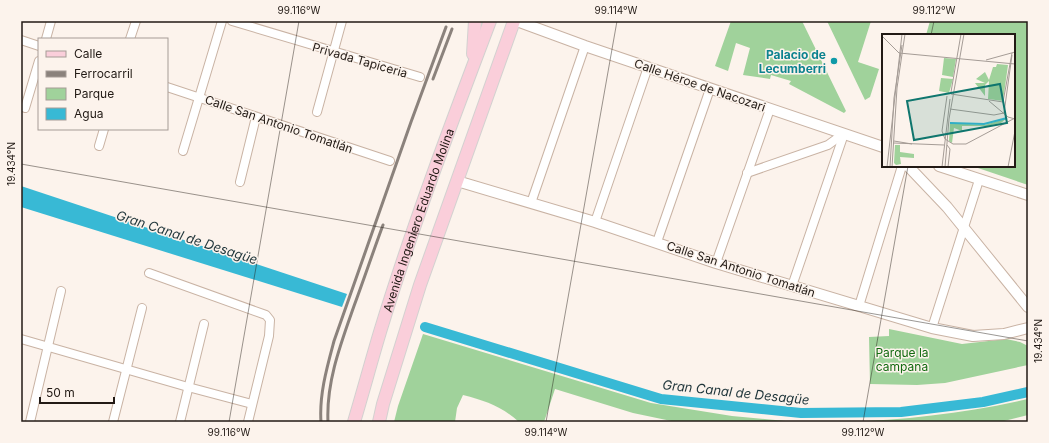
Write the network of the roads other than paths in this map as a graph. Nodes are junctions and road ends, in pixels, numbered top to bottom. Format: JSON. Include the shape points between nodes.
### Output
{"nodes":[{"id":1,"x":51,"y":21,"type":"edge"},
{"id":2,"x":136,"y":21,"type":"edge"},
{"id":3,"x":222,"y":21,"type":"edge"},
{"id":4,"x":232,"y":21,"type":"edge"},
{"id":5,"x":342,"y":21,"type":"edge"},
{"id":6,"x":475,"y":21,"type":"edge"},
{"id":7,"x":490,"y":21,"type":"edge"},
{"id":8,"x":514,"y":21,"type":"edge"},
{"id":9,"x":517,"y":21,"type":"edge"},
{"id":10,"x":46,"y":38,"type":"edge"},
{"id":11,"x":130,"y":38,"type":"edge"},
{"id":12,"x":21,"y":40,"type":"edge"},
{"id":13,"x":38,"y":46,"type":"edge"},
{"id":14,"x":585,"y":46,"type":"junction"},
{"id":15,"x":333,"y":52,"type":"junction"},
{"id":16,"x":38,"y":64,"type":"edge"},
{"id":17,"x":473,"y":67,"type":"junction"},
{"id":18,"x":648,"y":68,"type":"junction"},
{"id":19,"x":420,"y":77,"type":"dead end"},
{"id":20,"x":168,"y":87,"type":"edge"},
{"id":21,"x":710,"y":89,"type":"junction"},
{"id":22,"x":198,"y":97,"type":"junction"},
{"id":23,"x":25,"y":108,"type":"dead end"},
{"id":24,"x":770,"y":109,"type":"junction"},
{"id":25,"x":317,"y":112,"type":"dead end"},
{"id":26,"x":256,"y":117,"type":"junction"},
{"id":27,"x":104,"y":130,"type":"edge"},
{"id":28,"x":844,"y":134,"type":"junction"},
{"id":29,"x":99,"y":146,"type":"dead end"},
{"id":30,"x":882,"y":147,"type":"edge"},
{"id":31,"x":183,"y":151,"type":"dead end"},
{"id":32,"x":390,"y":161,"type":"dead end"},
{"id":33,"x":902,"y":167,"type":"edge"},
{"id":34,"x":909,"y":167,"type":"edge"},
{"id":35,"x":942,"y":167,"type":"edge"},
{"id":36,"x":748,"y":173,"type":"junction"},
{"id":37,"x":978,"y":180,"type":"junction"},
{"id":38,"x":457,"y":181,"type":"junction"},
{"id":39,"x":240,"y":182,"type":"dead end"},
{"id":40,"x":1028,"y":195,"type":"edge"},
{"id":41,"x":531,"y":202,"type":"junction"},
{"id":42,"x":595,"y":222,"type":"junction"},
{"id":43,"x":964,"y":227,"type":"junction"},
{"id":44,"x":657,"y":242,"type":"junction"},
{"id":45,"x":716,"y":263,"type":"junction"},
{"id":46,"x":149,"y":273,"type":"dead end"},
{"id":47,"x":792,"y":286,"type":"junction"},
{"id":48,"x":61,"y":291,"type":"dead end"},
{"id":49,"x":859,"y":306,"type":"junction"},
{"id":50,"x":1028,"y":307,"type":"edge"},
{"id":51,"x":142,"y":308,"type":"dead end"},
{"id":52,"x":204,"y":324,"type":"dead end"},
{"id":53,"x":932,"y":328,"type":"junction"},
{"id":54,"x":1028,"y":328,"type":"edge"},
{"id":55,"x":21,"y":339,"type":"edge"},
{"id":56,"x":48,"y":346,"type":"junction"},
{"id":57,"x":126,"y":370,"type":"junction"},
{"id":58,"x":188,"y":387,"type":"junction"},
{"id":59,"x":252,"y":404,"type":"junction"},
{"id":60,"x":30,"y":422,"type":"edge"},
{"id":61,"x":113,"y":422,"type":"edge"},
{"id":62,"x":180,"y":422,"type":"edge"},
{"id":63,"x":248,"y":422,"type":"edge"},
{"id":64,"x":354,"y":422,"type":"edge"},
{"id":65,"x":379,"y":422,"type":"edge"}],
"edges":[{"from":1,"to":10,"type":"street"},
{"from":2,"to":11,"type":"street"},
{"from":3,"to":22,"type":"street"},
{"from":4,"to":15,"type":"street","name":"Privada Tapiceria"},
{"from":5,"to":15,"type":"street"},
{"from":6,"to":17,"type":"main road"},
{"from":7,"to":17,"type":"main road","name":"Avenida Ingeniero Eduardo Molina"},
{"from":8,"to":38,"type":"main road","name":"Avenida Ingeniero Eduardo Molina"},
{"from":9,"to":14,"type":"street","name":"Calle Héroe de Nacozari"},
{"from":12,"to":13,"type":"street"},
{"from":14,"to":18,"type":"street","name":"Calle Héroe de Nacozari"},
{"from":14,"to":41,"type":"street"},
{"from":15,"to":19,"type":"street","name":"Privada Tapiceria"},
{"from":15,"to":25,"type":"street"},
{"from":16,"to":23,"type":"street"},
{"from":17,"to":64,"type":"main road","name":"Avenida Ingeniero Eduardo Molina","via":[[397,278]]},
{"from":18,"to":21,"type":"street","name":"Calle Héroe de Nacozari"},
{"from":18,"to":42,"type":"street"},
{"from":20,"to":22,"type":"street","name":"Calle San Antonio Tomatlán"},
{"from":21,"to":24,"type":"street","name":"Calle Héroe de Nacozari"},
{"from":21,"to":44,"type":"street"},
{"from":22,"to":26,"type":"street","name":"Calle San Antonio Tomatlán"},
{"from":22,"to":31,"type":"street"},
{"from":24,"to":28,"type":"street","name":"Calle Héroe de Nacozari"},
{"from":24,"to":36,"type":"street"},
{"from":26,"to":32,"type":"street","name":"Calle San Antonio Tomatlán"},
{"from":26,"to":39,"type":"street"},
{"from":27,"to":29,"type":"street"},
{"from":28,"to":30,"type":"street","name":"Calle Héroe de Nacozari"},
{"from":28,"to":36,"type":"street","via":[[828,145]]},
{"from":28,"to":47,"type":"street"},
{"from":33,"to":49,"type":"street"},
{"from":34,"to":43,"type":"street"},
{"from":35,"to":37,"type":"street"},
{"from":36,"to":45,"type":"street"},
{"from":37,"to":40,"type":"street"},
{"from":37,"to":43,"type":"street"},
{"from":38,"to":41,"type":"street","name":"Calle San Antonio Tomatlán"},
{"from":38,"to":65,"type":"main road","name":"Avenida Ingeniero Eduardo Molina","via":[[420,285]]},
{"from":41,"to":42,"type":"street","name":"Calle San Antonio Tomatlán"},
{"from":42,"to":44,"type":"street","name":"Calle San Antonio Tomatlán"},
{"from":43,"to":50,"type":"street"},
{"from":43,"to":53,"type":"street"},
{"from":44,"to":45,"type":"street","name":"Calle San Antonio Tomatlán"},
{"from":45,"to":47,"type":"street","name":"Calle San Antonio Tomatlán"},
{"from":46,"to":59,"type":"street","via":[[266,315],[270,320],[269,336]]},
{"from":47,"to":49,"type":"street","name":"Calle San Antonio Tomatlán"},
{"from":48,"to":56,"type":"street"},
{"from":49,"to":53,"type":"street","name":"Calle San Antonio Tomatlán"},
{"from":51,"to":57,"type":"street"},
{"from":52,"to":58,"type":"street"},
{"from":53,"to":54,"type":"street","name":"Calle San Antonio Tomatlán","via":[[972,336],[1004,334]]},
{"from":55,"to":56,"type":"street"},
{"from":56,"to":57,"type":"street"},
{"from":56,"to":60,"type":"street"},
{"from":57,"to":58,"type":"street"},
{"from":57,"to":61,"type":"street"},
{"from":58,"to":59,"type":"street"},
{"from":58,"to":62,"type":"street"},
{"from":59,"to":63,"type":"street"}]}
